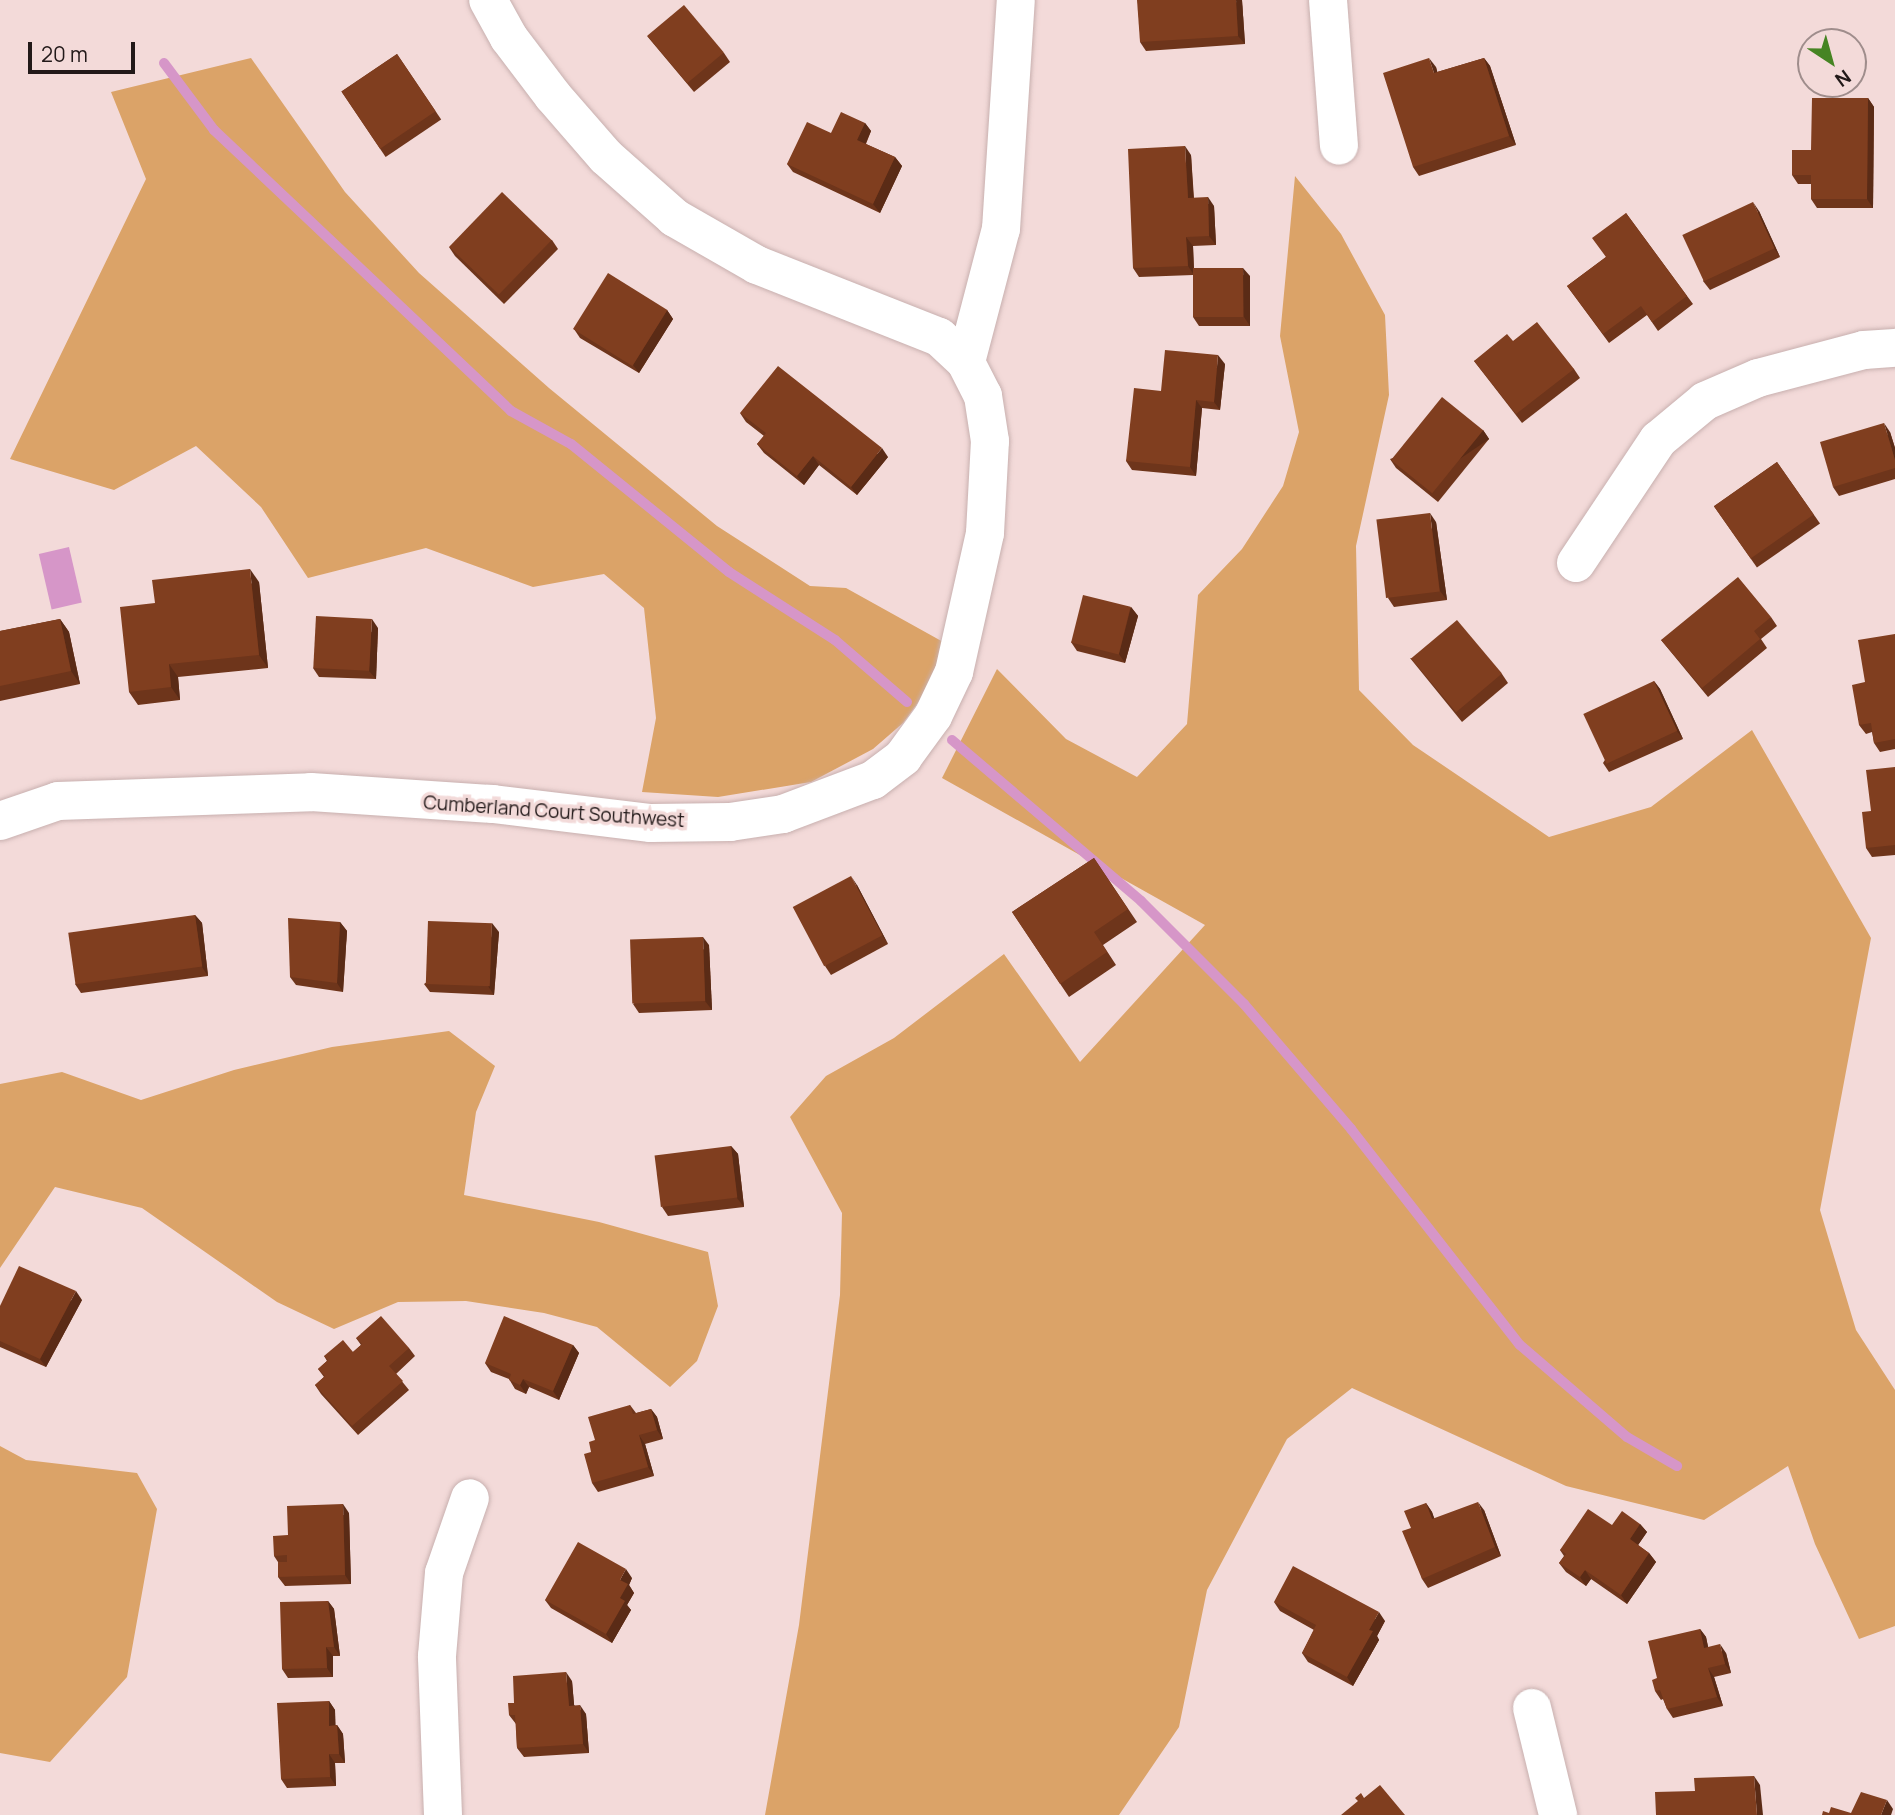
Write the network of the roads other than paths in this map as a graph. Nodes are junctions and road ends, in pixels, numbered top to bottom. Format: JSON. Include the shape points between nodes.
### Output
{"nodes":[{"id":1,"x":488,"y":0,"type":"edge"},
{"id":2,"x":1016,"y":0,"type":"edge"},
{"id":3,"x":1328,"y":0,"type":"edge"},
{"id":4,"x":1339,"y":146,"type":"dead end"},
{"id":5,"x":1895,"y":348,"type":"edge"},
{"id":6,"x":966,"y":362,"type":"junction"},
{"id":7,"x":1576,"y":563,"type":"dead end"},
{"id":8,"x":0,"y":821,"type":"edge"},
{"id":9,"x":470,"y":1498,"type":"dead end"},
{"id":10,"x":1532,"y":1709,"type":"dead end"},
{"id":11,"x":443,"y":1815,"type":"edge"},
{"id":12,"x":1558,"y":1815,"type":"edge"}],
"edges":[{"from":1,"to":6,"type":"street","name":"Cumberland Court Southwest","via":[[509,38],[553,96],[606,157],[675,218],[757,265],[939,337]]},
{"from":2,"to":6,"type":"street","via":[[1001,229]]},
{"from":3,"to":4,"type":"street"},
{"from":5,"to":7,"type":"street","via":[[1864,350],[1758,378],[1705,401],[1658,440]]},
{"from":6,"to":8,"type":"street","name":"Cumberland Court Southwest","via":[[983,396],[990,441],[985,533],[966,622],[954,672],[933,716],[903,757],[873,780],[783,814],[730,822],[651,823],[493,804],[311,792],[58,801]]},
{"from":9,"to":11,"type":"street","via":[[444,1573],[437,1656]]},
{"from":10,"to":12,"type":"street"}]}
